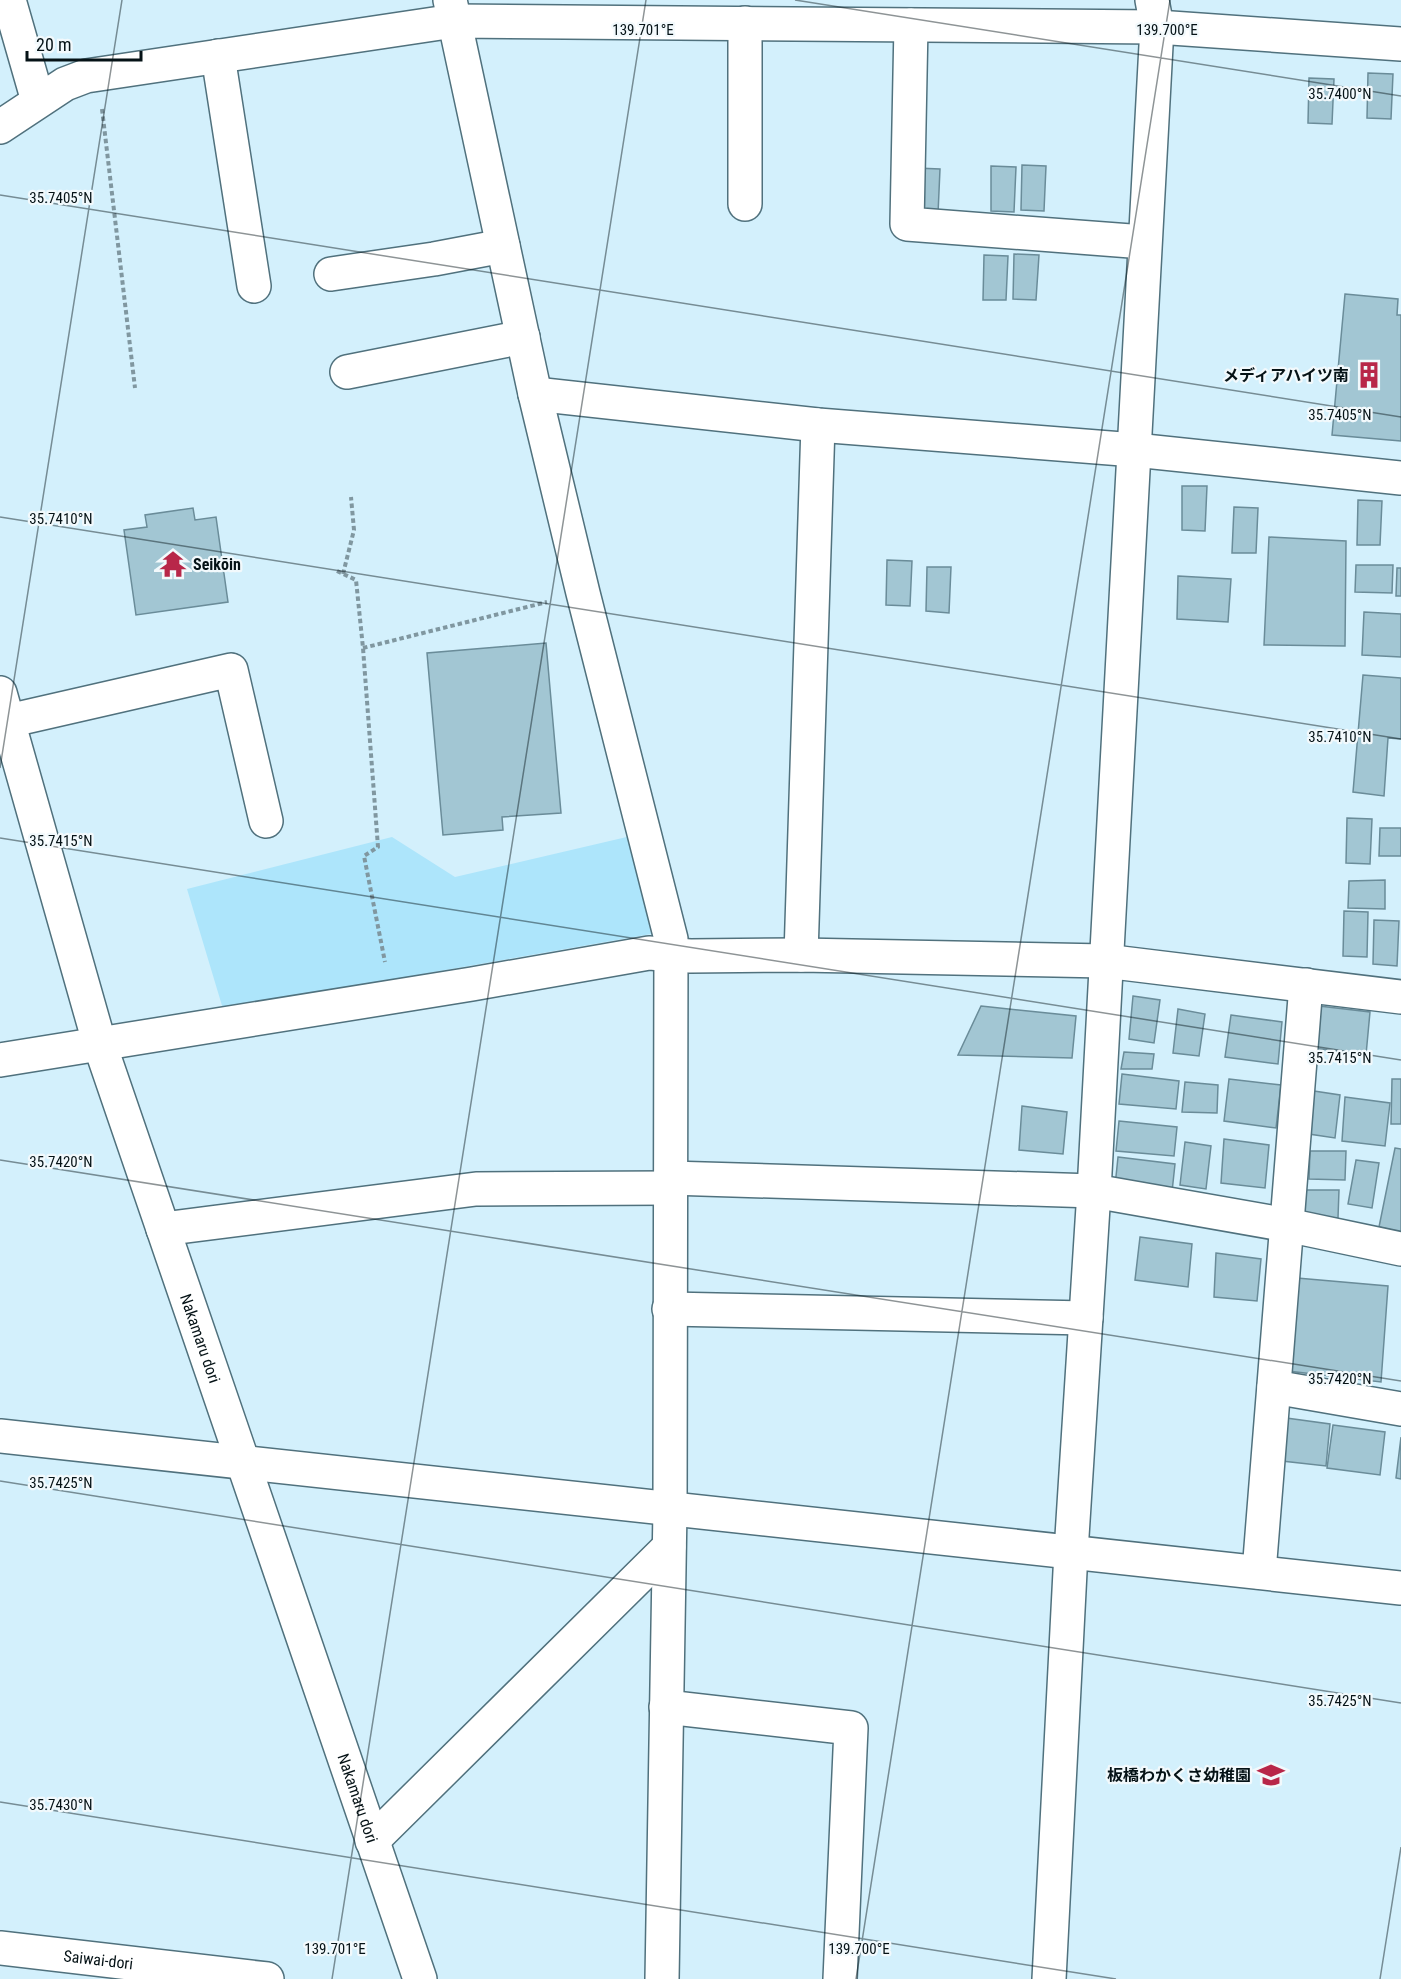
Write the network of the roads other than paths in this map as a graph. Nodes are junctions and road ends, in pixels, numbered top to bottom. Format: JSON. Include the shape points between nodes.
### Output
{"nodes":[{"id":1,"x":9,"y":0,"type":"edge"},
{"id":2,"x":452,"y":10,"type":"edge"},
{"id":3,"x":836,"y":12,"type":"edge"},
{"id":4,"x":1016,"y":12,"type":"edge"},
{"id":5,"x":1154,"y":14,"type":"edge"},
{"id":6,"x":750,"y":15,"type":"edge"},
{"id":7,"x":910,"y":25,"type":"junction"},
{"id":8,"x":1401,"y":44,"type":"edge"},
{"id":9,"x":218,"y":56,"type":"junction"},
{"id":10,"x":38,"y":101,"type":"junction"},
{"id":11,"x":0,"y":127,"type":"edge"},
{"id":12,"x":745,"y":204,"type":"dead end"},
{"id":13,"x":1144,"y":242,"type":"junction"},
{"id":14,"x":502,"y":246,"type":"junction"},
{"id":15,"x":331,"y":274,"type":"dead end"},
{"id":16,"x":254,"y":286,"type":"dead end"},
{"id":17,"x":523,"y":337,"type":"junction"},
{"id":18,"x":347,"y":372,"type":"dead end"},
{"id":19,"x":535,"y":394,"type":"junction"},
{"id":20,"x":818,"y":425,"type":"junction"},
{"id":21,"x":1135,"y":450,"type":"junction"},
{"id":22,"x":1401,"y":478,"type":"edge"},
{"id":23,"x":4,"y":707,"type":"edge"},
{"id":24,"x":20,"y":767,"type":"junction"},
{"id":25,"x":0,"y":793,"type":"edge"},
{"id":26,"x":266,"y":821,"type":"dead end"},
{"id":27,"x":672,"y":954,"type":"junction"},
{"id":28,"x":801,"y":956,"type":"junction"},
{"id":29,"x":1105,"y":960,"type":"junction"},
{"id":30,"x":1306,"y":985,"type":"junction"},
{"id":31,"x":1401,"y":997,"type":"edge"},
{"id":32,"x":99,"y":1042,"type":"junction"},
{"id":33,"x":0,"y":1060,"type":"edge"},
{"id":34,"x":670,"y":1183,"type":"junction"},
{"id":35,"x":1094,"y":1191,"type":"junction"},
{"id":36,"x":1287,"y":1225,"type":"junction"},
{"id":37,"x":163,"y":1229,"type":"junction"},
{"id":38,"x":1401,"y":1249,"type":"edge"},
{"id":39,"x":669,"y":1309,"type":"junction"},
{"id":40,"x":1086,"y":1318,"type":"junction"},
{"id":41,"x":1274,"y":1387,"type":"junction"},
{"id":42,"x":1401,"y":1409,"type":"edge"},
{"id":43,"x":0,"y":1436,"type":"edge"},
{"id":44,"x":243,"y":1463,"type":"junction"},
{"id":45,"x":670,"y":1509,"type":"junction"},
{"id":46,"x":669,"y":1547,"type":"junction"},
{"id":47,"x":1071,"y":1552,"type":"junction"},
{"id":48,"x":1259,"y":1572,"type":"junction"},
{"id":49,"x":1401,"y":1588,"type":"edge"},
{"id":50,"x":666,"y":1707,"type":"junction"},
{"id":51,"x":372,"y":1841,"type":"junction"},
{"id":52,"x":0,"y":1948,"type":"edge"},
{"id":53,"x":214,"y":1976,"type":"edge"},
{"id":54,"x":267,"y":1979,"type":"edge"},
{"id":55,"x":420,"y":1979,"type":"edge"},
{"id":56,"x":662,"y":1979,"type":"edge"},
{"id":57,"x":840,"y":1979,"type":"edge"},
{"id":58,"x":1049,"y":1979,"type":"edge"}],
"edges":[{"from":1,"to":10,"type":"street"},
{"from":2,"to":6,"type":"street"},
{"from":2,"to":9,"type":"street"},
{"from":2,"to":14,"type":"street"},
{"from":3,"to":6,"type":"street"},
{"from":3,"to":7,"type":"street"},
{"from":4,"to":5,"type":"street"},
{"from":4,"to":7,"type":"street"},
{"from":5,"to":8,"type":"street"},
{"from":5,"to":13,"type":"street"},
{"from":6,"to":12,"type":"street"},
{"from":7,"to":13,"type":"street","via":[[907,224]]},
{"from":9,"to":10,"type":"street","via":[[76,79]]},
{"from":9,"to":16,"type":"street"},
{"from":10,"to":11,"type":"street"},
{"from":13,"to":21,"type":"street"},
{"from":14,"to":15,"type":"street"},
{"from":14,"to":17,"type":"street"},
{"from":17,"to":18,"type":"street"},
{"from":17,"to":19,"type":"street"},
{"from":19,"to":20,"type":"street"},
{"from":19,"to":27,"type":"street"},
{"from":20,"to":21,"type":"street"},
{"from":20,"to":28,"type":"street"},
{"from":21,"to":22,"type":"street"},
{"from":21,"to":29,"type":"street"},
{"from":23,"to":24,"type":"street","name":"Nakamaru dori"},
{"from":23,"to":26,"type":"street","via":[[231,670]]},
{"from":24,"to":25,"type":"street"},
{"from":24,"to":32,"type":"street","name":"Nakamaru dori"},
{"from":27,"to":28,"type":"street"},
{"from":27,"to":32,"type":"street","via":[[649,953]]},
{"from":27,"to":34,"type":"street"},
{"from":28,"to":29,"type":"street"},
{"from":29,"to":30,"type":"street"},
{"from":29,"to":35,"type":"street"},
{"from":30,"to":31,"type":"street"},
{"from":30,"to":36,"type":"street"},
{"from":32,"to":33,"type":"street"},
{"from":32,"to":37,"type":"street","name":"Nakamaru dori"},
{"from":34,"to":35,"type":"street"},
{"from":34,"to":37,"type":"street","via":[[476,1189]]},
{"from":34,"to":39,"type":"street"},
{"from":35,"to":36,"type":"street"},
{"from":35,"to":40,"type":"street"},
{"from":36,"to":38,"type":"street"},
{"from":36,"to":41,"type":"street"},
{"from":37,"to":44,"type":"street","name":"Nakamaru dori"},
{"from":39,"to":40,"type":"street"},
{"from":39,"to":45,"type":"street"},
{"from":40,"to":47,"type":"street"},
{"from":41,"to":42,"type":"street"},
{"from":41,"to":48,"type":"street"},
{"from":43,"to":44,"type":"street"},
{"from":44,"to":45,"type":"street"},
{"from":44,"to":51,"type":"street","name":"Nakamaru dori"},
{"from":45,"to":46,"type":"street"},
{"from":45,"to":47,"type":"street"},
{"from":46,"to":50,"type":"street"},
{"from":46,"to":51,"type":"street"},
{"from":47,"to":48,"type":"street"},
{"from":47,"to":58,"type":"street"},
{"from":48,"to":49,"type":"street"},
{"from":50,"to":56,"type":"street"},
{"from":50,"to":57,"type":"street","via":[[851,1728]]},
{"from":51,"to":55,"type":"street","name":"Nakamaru dori"},
{"from":52,"to":53,"type":"street","name":"Saiwai-dori"},
{"from":53,"to":54,"type":"street","name":"Saiwai-dori"}]}
